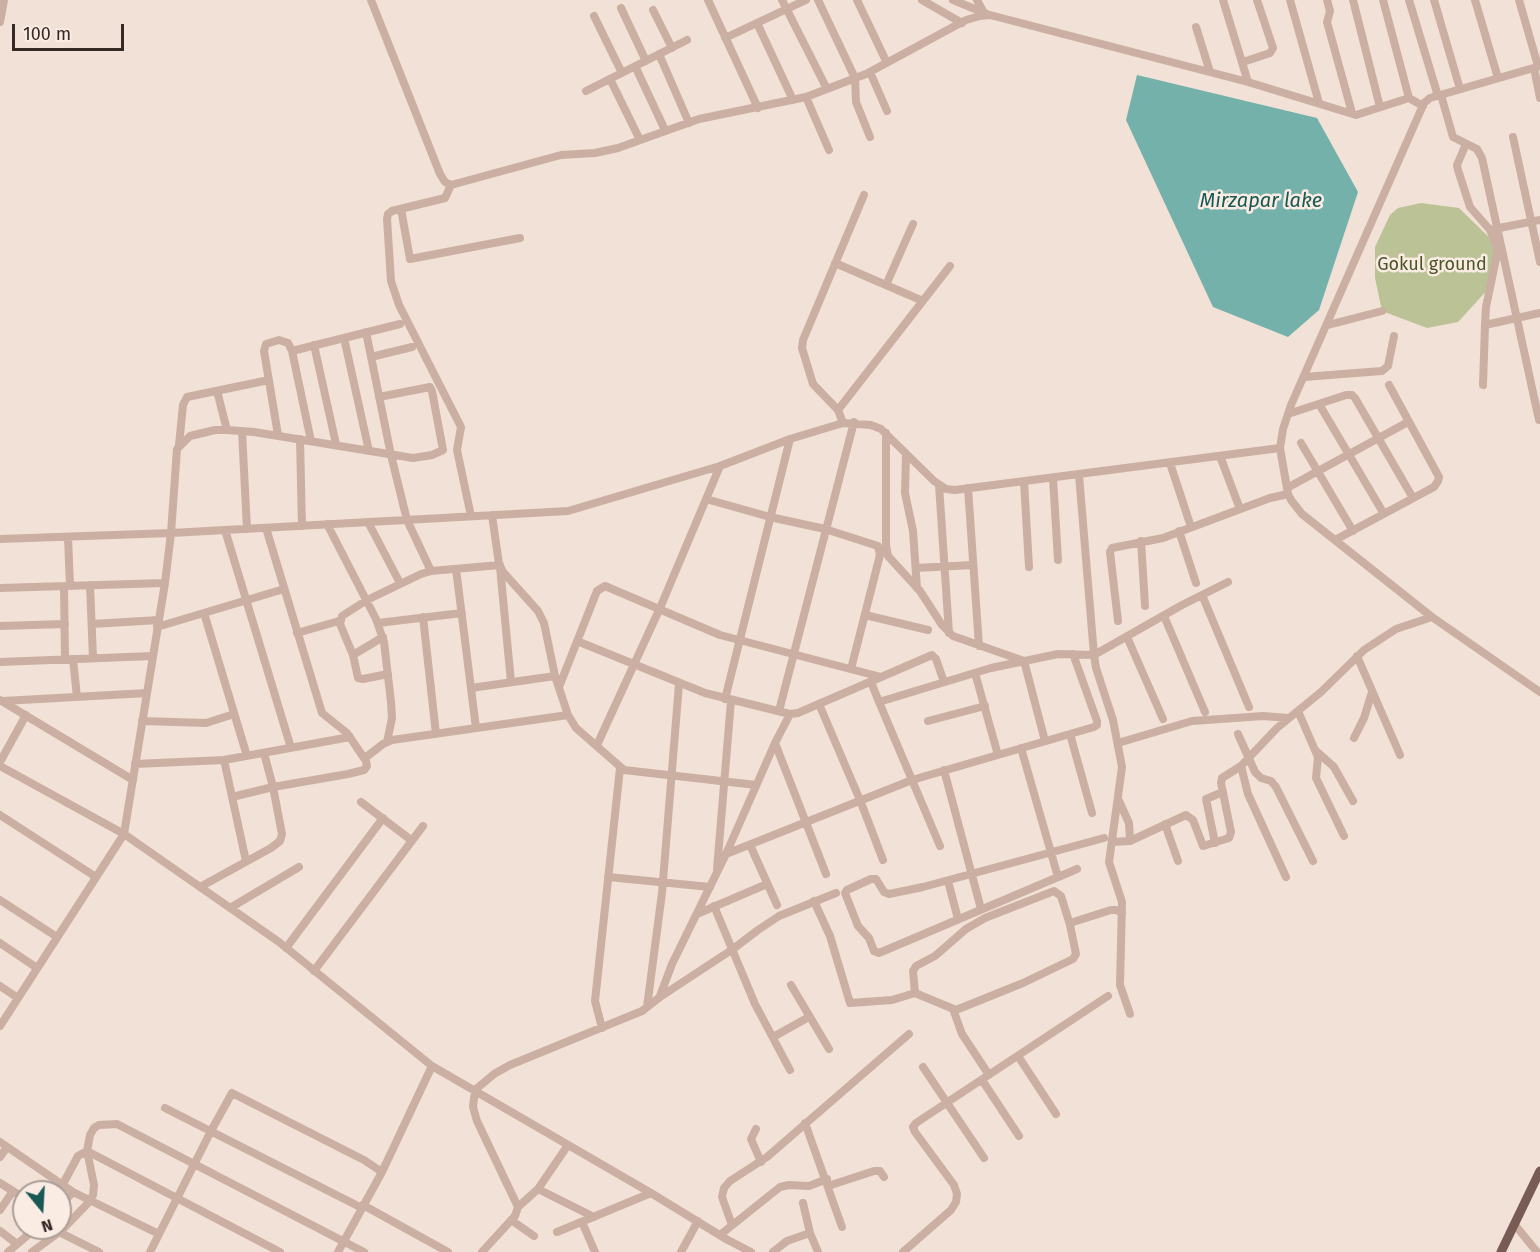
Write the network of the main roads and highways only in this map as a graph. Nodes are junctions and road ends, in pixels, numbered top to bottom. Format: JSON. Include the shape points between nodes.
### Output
{"nodes":[{"id":1,"x":1540,"y":1171,"type":"edge"},
{"id":2,"x":1501,"y":1252,"type":"edge"}],
"edges":[{"from":1,"to":2,"type":"main road"}]}
